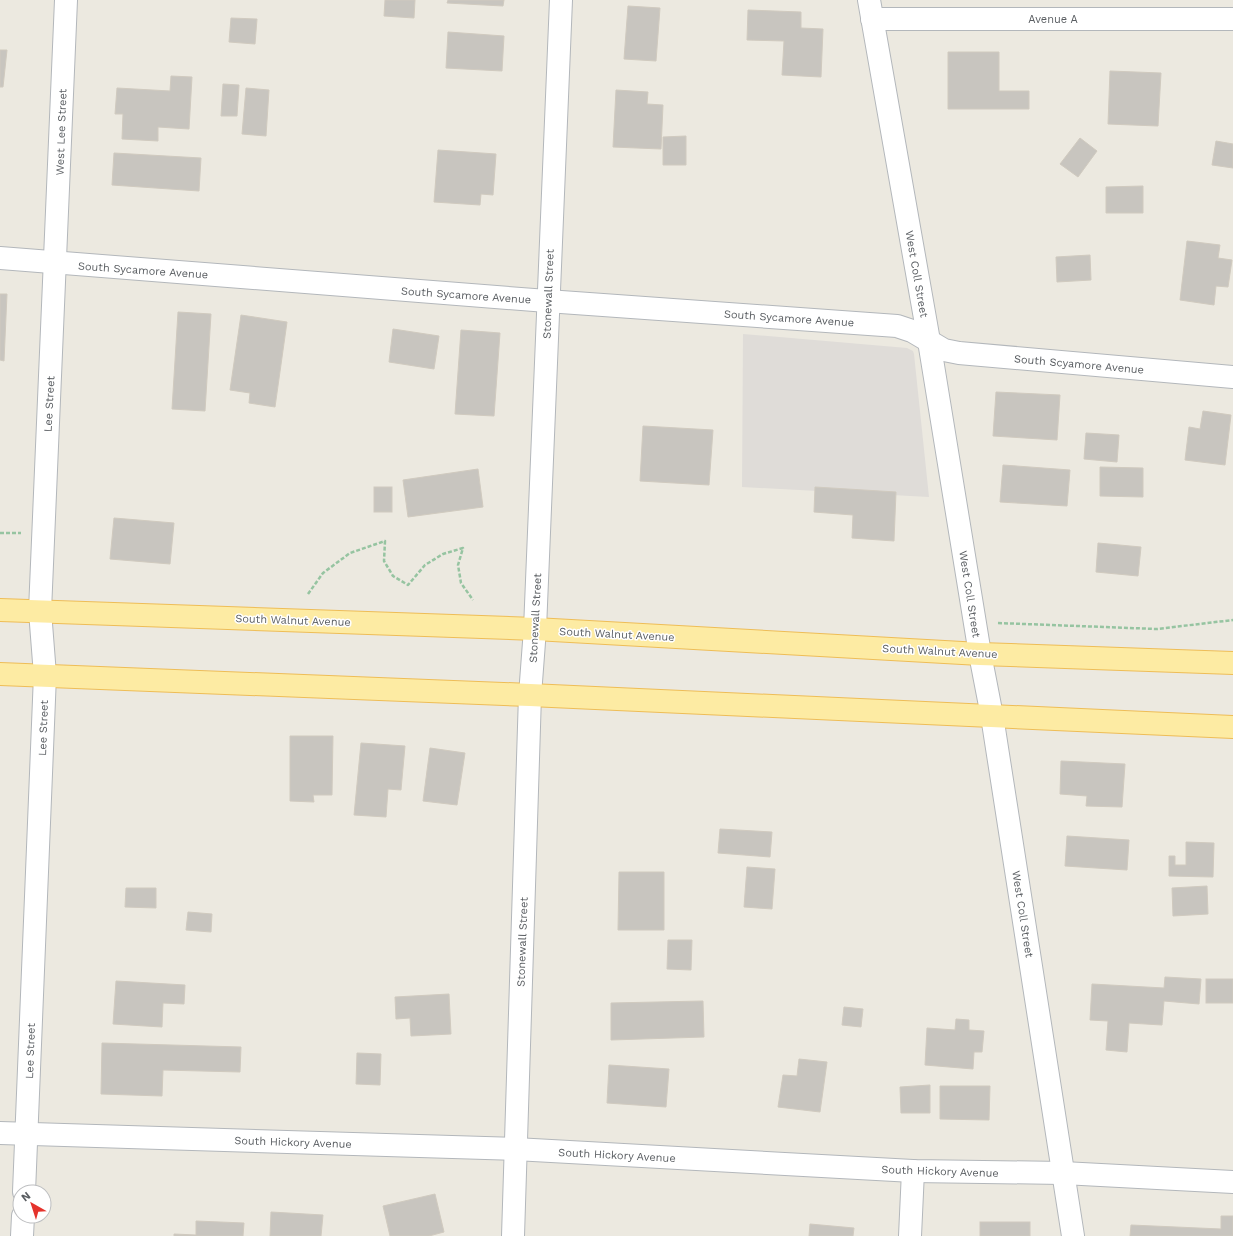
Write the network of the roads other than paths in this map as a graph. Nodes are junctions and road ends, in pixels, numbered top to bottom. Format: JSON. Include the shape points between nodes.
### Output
{"nodes":[{"id":1,"x":66,"y":0,"type":"edge"},
{"id":2,"x":561,"y":0,"type":"edge"},
{"id":3,"x":871,"y":9,"type":"edge"},
{"id":4,"x":1233,"y":19,"type":"edge"},
{"id":5,"x":0,"y":258,"type":"edge"},
{"id":6,"x":55,"y":263,"type":"junction"},
{"id":7,"x":547,"y":301,"type":"junction"},
{"id":8,"x":929,"y":341,"type":"junction"},
{"id":9,"x":1233,"y":377,"type":"edge"},
{"id":10,"x":0,"y":610,"type":"edge"},
{"id":11,"x":40,"y":611,"type":"junction"},
{"id":12,"x":535,"y":629,"type":"junction"},
{"id":13,"x":980,"y":654,"type":"junction"},
{"id":14,"x":1233,"y":663,"type":"edge"},
{"id":15,"x":0,"y":674,"type":"edge"},
{"id":16,"x":45,"y":675,"type":"junction"},
{"id":17,"x":530,"y":695,"type":"junction"},
{"id":18,"x":992,"y":716,"type":"junction"},
{"id":19,"x":1233,"y":727,"type":"edge"},
{"id":20,"x":0,"y":1133,"type":"edge"},
{"id":21,"x":27,"y":1134,"type":"junction"},
{"id":22,"x":515,"y":1149,"type":"junction"},
{"id":23,"x":913,"y":1171,"type":"junction"},
{"id":24,"x":1063,"y":1173,"type":"junction"},
{"id":25,"x":1233,"y":1182,"type":"edge"},
{"id":26,"x":24,"y":1184,"type":"edge"},
{"id":27,"x":23,"y":1224,"type":"edge"},
{"id":28,"x":22,"y":1236,"type":"edge"},
{"id":29,"x":513,"y":1236,"type":"edge"},
{"id":30,"x":910,"y":1236,"type":"edge"},
{"id":31,"x":1073,"y":1236,"type":"edge"}],
"edges":[{"from":1,"to":6,"type":"street","name":"West Lee Street"},
{"from":2,"to":7,"type":"street","name":"Stonewall Street"},
{"from":3,"to":4,"type":"street","name":"Avenue A"},
{"from":3,"to":8,"type":"street","name":"West Coll Street"},
{"from":5,"to":6,"type":"street","name":"South Sycamore Avenue"},
{"from":6,"to":7,"type":"street","name":"South Sycamore Avenue"},
{"from":6,"to":11,"type":"street","name":"Lee Street"},
{"from":7,"to":8,"type":"street","name":"South Sycamore Avenue","via":[[897,326]]},
{"from":7,"to":12,"type":"street","name":"Stonewall Street"},
{"from":8,"to":9,"type":"street","name":"South Scyamore Avenue","via":[[944,350],[959,353]]},
{"from":8,"to":13,"type":"street","name":"West Coll Street"},
{"from":10,"to":11,"type":"main road","name":"South Walnut Avenue"},
{"from":11,"to":12,"type":"main road","name":"South Walnut Avenue"},
{"from":11,"to":16,"type":"street","name":"Lee Street"},
{"from":12,"to":13,"type":"main road","name":"South Walnut Avenue"},
{"from":12,"to":17,"type":"street","name":"Stonewall Street"},
{"from":13,"to":14,"type":"main road","name":"South Walnut Avenue"},
{"from":13,"to":18,"type":"street","name":"West Coll Street"},
{"from":15,"to":16,"type":"main road"},
{"from":16,"to":17,"type":"main road"},
{"from":16,"to":21,"type":"street","name":"Lee Street"},
{"from":17,"to":18,"type":"main road"},
{"from":17,"to":22,"type":"street","name":"Stonewall Street"},
{"from":18,"to":19,"type":"main road"},
{"from":18,"to":24,"type":"street","name":"West Coll Street"},
{"from":20,"to":21,"type":"street","name":"South Hickory Avenue"},
{"from":21,"to":22,"type":"street","name":"South Hickory Avenue"},
{"from":21,"to":26,"type":"street","name":"Lee Street"},
{"from":22,"to":23,"type":"street","name":"South Hickory Avenue"},
{"from":22,"to":29,"type":"street","name":"Stonewall Street"},
{"from":23,"to":24,"type":"street","name":"South Hickory Avenue"},
{"from":23,"to":30,"type":"street"},
{"from":24,"to":25,"type":"street","name":"South Hickory Avenue"},
{"from":24,"to":31,"type":"street","name":"West Coll Street"},
{"from":27,"to":28,"type":"street"}]}
